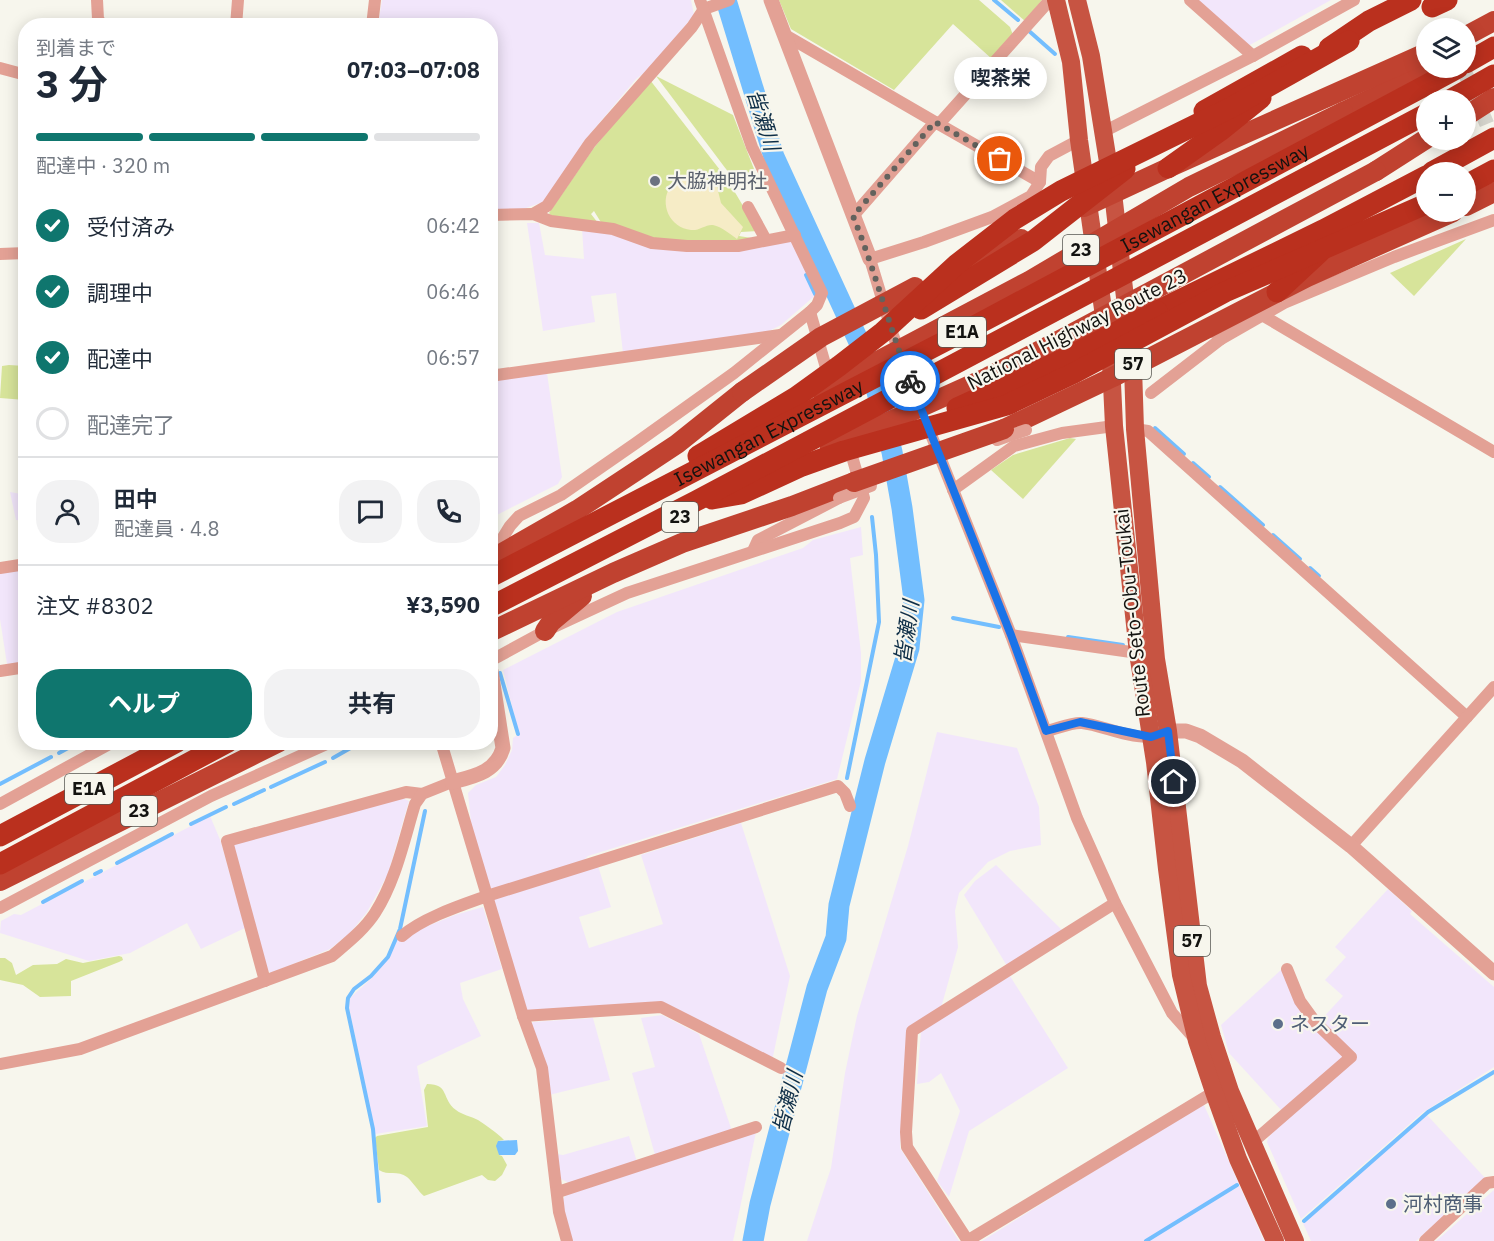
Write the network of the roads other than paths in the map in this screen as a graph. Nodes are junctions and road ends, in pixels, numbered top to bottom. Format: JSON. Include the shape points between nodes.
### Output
{"nodes":[{"id":1,"x":97,"y":0,"type":"edge"},
{"id":2,"x":238,"y":0,"type":"edge"},
{"id":3,"x":375,"y":0,"type":"edge"},
{"id":4,"x":729,"y":0,"type":"edge"},
{"id":5,"x":771,"y":0,"type":"edge"},
{"id":6,"x":1050,"y":0,"type":"edge"},
{"id":7,"x":1056,"y":0,"type":"edge"},
{"id":8,"x":1077,"y":0,"type":"edge"},
{"id":9,"x":1190,"y":0,"type":"edge"},
{"id":10,"x":1354,"y":0,"type":"edge"},
{"id":11,"x":1447,"y":0,"type":"edge"},
{"id":12,"x":1406,"y":3,"type":"edge"},
{"id":13,"x":702,"y":5,"type":"edge"},
{"id":14,"x":98,"y":18,"type":"edge"},
{"id":15,"x":237,"y":18,"type":"edge"},
{"id":16,"x":373,"y":18,"type":"edge"},
{"id":17,"x":1369,"y":21,"type":"junction"},
{"id":18,"x":1486,"y":30,"type":"edge"},
{"id":19,"x":785,"y":35,"type":"junction"},
{"id":20,"x":1476,"y":42,"type":"edge"},
{"id":21,"x":1494,"y":46,"type":"edge"},
{"id":22,"x":1253,"y":56,"type":"junction"},
{"id":23,"x":1416,"y":57,"type":"edge"},
{"id":24,"x":1476,"y":57,"type":"edge"},
{"id":25,"x":0,"y":68,"type":"edge"},
{"id":26,"x":18,"y":73,"type":"edge"},
{"id":27,"x":1494,"y":75,"type":"edge"},
{"id":28,"x":1416,"y":77,"type":"edge"},
{"id":29,"x":1439,"y":78,"type":"edge"},
{"id":30,"x":1468,"y":90,"type":"edge"},
{"id":31,"x":1494,"y":98,"type":"edge"},
{"id":32,"x":1476,"y":110,"type":"edge"},
{"id":33,"x":1416,"y":119,"type":"edge"},
{"id":34,"x":937,"y":123,"type":"junction"},
{"id":35,"x":1103,"y":132,"type":"junction"},
{"id":36,"x":1494,"y":138,"type":"edge"},
{"id":37,"x":1079,"y":140,"type":"junction"},
{"id":38,"x":1416,"y":146,"type":"edge"},
{"id":39,"x":1450,"y":162,"type":"edge"},
{"id":40,"x":1458,"y":162,"type":"edge"},
{"id":41,"x":1168,"y":168,"type":"junction"},
{"id":42,"x":1494,"y":170,"type":"edge"},
{"id":43,"x":1476,"y":180,"type":"edge"},
{"id":44,"x":1416,"y":181,"type":"edge"},
{"id":45,"x":1040,"y":182,"type":"junction"},
{"id":46,"x":1416,"y":190,"type":"edge"},
{"id":47,"x":1494,"y":192,"type":"edge"},
{"id":48,"x":1113,"y":194,"type":"junction"},
{"id":49,"x":1476,"y":201,"type":"edge"},
{"id":50,"x":1088,"y":205,"type":"junction"},
{"id":51,"x":748,"y":207,"type":"dead end"},
{"id":52,"x":1416,"y":208,"type":"edge"},
{"id":53,"x":498,"y":214,"type":"edge"},
{"id":54,"x":533,"y":214,"type":"junction"},
{"id":55,"x":853,"y":216,"type":"junction"},
{"id":56,"x":1494,"y":220,"type":"edge"},
{"id":57,"x":1431,"y":222,"type":"edge"},
{"id":58,"x":795,"y":235,"type":"junction"},
{"id":59,"x":766,"y":240,"type":"junction"},
{"id":60,"x":18,"y":253,"type":"edge"},
{"id":61,"x":0,"y":254,"type":"edge"},
{"id":62,"x":870,"y":259,"type":"junction"},
{"id":63,"x":1277,"y":292,"type":"junction"},
{"id":64,"x":810,"y":312,"type":"junction"},
{"id":65,"x":1262,"y":315,"type":"junction"},
{"id":66,"x":781,"y":335,"type":"junction"},
{"id":67,"x":1212,"y":335,"type":"junction"},
{"id":68,"x":1133,"y":367,"type":"junction"},
{"id":69,"x":859,"y":371,"type":"junction"},
{"id":70,"x":498,"y":375,"type":"edge"},
{"id":71,"x":1113,"y":377,"type":"junction"},
{"id":72,"x":1151,"y":393,"type":"dead end"},
{"id":73,"x":1114,"y":426,"type":"junction"},
{"id":74,"x":872,"y":429,"type":"junction"},
{"id":75,"x":1135,"y":429,"type":"junction"},
{"id":76,"x":1062,"y":433,"type":"junction"},
{"id":77,"x":1494,"y":452,"type":"edge"},
{"id":78,"x":953,"y":490,"type":"junction"},
{"id":79,"x":696,"y":501,"type":"junction"},
{"id":80,"x":599,"y":520,"type":"junction"},
{"id":81,"x":498,"y":546,"type":"edge"},
{"id":82,"x":753,"y":551,"type":"junction"},
{"id":83,"x":498,"y":554,"type":"edge"},
{"id":84,"x":18,"y":565,"type":"edge"},
{"id":85,"x":0,"y":568,"type":"edge"},
{"id":86,"x":498,"y":571,"type":"edge"},
{"id":87,"x":498,"y":571,"type":"edge"},
{"id":88,"x":613,"y":573,"type":"junction"},
{"id":89,"x":498,"y":605,"type":"edge"},
{"id":90,"x":498,"y":605,"type":"edge"},
{"id":91,"x":498,"y":628,"type":"edge"},
{"id":92,"x":545,"y":631,"type":"junction"},
{"id":93,"x":1011,"y":635,"type":"junction"},
{"id":94,"x":1138,"y":653,"type":"junction"},
{"id":95,"x":498,"y":661,"type":"edge"},
{"id":96,"x":18,"y":669,"type":"edge"},
{"id":97,"x":0,"y":671,"type":"edge"},
{"id":98,"x":1494,"y":687,"type":"edge"},
{"id":99,"x":498,"y":714,"type":"edge"},
{"id":100,"x":1467,"y":717,"type":"junction"},
{"id":101,"x":1046,"y":731,"type":"junction"},
{"id":102,"x":1160,"y":734,"type":"junction"},
{"id":103,"x":98,"y":750,"type":"edge"},
{"id":104,"x":153,"y":750,"type":"edge"},
{"id":105,"x":162,"y":750,"type":"edge"},
{"id":106,"x":213,"y":750,"type":"edge"},
{"id":107,"x":222,"y":750,"type":"edge"},
{"id":108,"x":263,"y":750,"type":"edge"},
{"id":109,"x":313,"y":750,"type":"edge"},
{"id":110,"x":443,"y":750,"type":"edge"},
{"id":111,"x":452,"y":782,"type":"junction"},
{"id":112,"x":422,"y":794,"type":"junction"},
{"id":113,"x":0,"y":804,"type":"edge"},
{"id":114,"x":850,"y":806,"type":"dead end"},
{"id":115,"x":0,"y":831,"type":"edge"},
{"id":116,"x":0,"y":837,"type":"edge"},
{"id":117,"x":1351,"y":846,"type":"junction"},
{"id":118,"x":0,"y":866,"type":"edge"},
{"id":119,"x":0,"y":881,"type":"edge"},
{"id":120,"x":487,"y":896,"type":"junction"},
{"id":121,"x":1115,"y":903,"type":"junction"},
{"id":122,"x":0,"y":908,"type":"edge"},
{"id":123,"x":402,"y":936,"type":"dead end"},
{"id":124,"x":1287,"y":969,"type":"dead end"},
{"id":125,"x":1494,"y":973,"type":"edge"},
{"id":126,"x":265,"y":981,"type":"junction"},
{"id":127,"x":523,"y":1016,"type":"junction"},
{"id":128,"x":1197,"y":1041,"type":"junction"},
{"id":129,"x":0,"y":1064,"type":"edge"},
{"id":130,"x":781,"y":1068,"type":"dead end"},
{"id":131,"x":1214,"y":1092,"type":"junction"},
{"id":132,"x":756,"y":1127,"type":"dead end"},
{"id":133,"x":1252,"y":1142,"type":"junction"},
{"id":134,"x":1494,"y":1182,"type":"edge"},
{"id":135,"x":558,"y":1192,"type":"junction"},
{"id":136,"x":567,"y":1241,"type":"edge"},
{"id":137,"x":968,"y":1241,"type":"edge"},
{"id":138,"x":1275,"y":1241,"type":"edge"},
{"id":139,"x":1295,"y":1241,"type":"edge"},
{"id":140,"x":1425,"y":1241,"type":"edge"}],
"edges":[{"from":1,"to":14,"type":"street"},
{"from":2,"to":15,"type":"street"},
{"from":3,"to":16,"type":"street"},
{"from":4,"to":13,"type":"street"},
{"from":5,"to":19,"type":"street"},
{"from":6,"to":34,"type":"street"},
{"from":7,"to":37,"type":"main road","name":"Route Seto-Obu-Toukai","number":"57","via":[[1071,62]]},
{"from":8,"to":35,"type":"main road","name":"Route Seto-Obu-Toukai","number":"57"},
{"from":9,"to":22,"type":"street"},
{"from":10,"to":22,"type":"street"},
{"from":11,"to":80,"type":"highway","bridge":true,"via":[[1349,41],[1232,106],[1061,191],[1015,219],[883,332],[796,397]]},
{"from":12,"to":17,"type":"highway"},
{"from":13,"to":54,"type":"street","via":[[692,27],[590,143],[547,206]]},
{"from":13,"to":58,"type":"street","via":[[752,147]]},
{"from":17,"to":41,"type":"highway"},
{"from":17,"to":69,"type":"highway","bridge":true,"via":[[1188,120],[1033,241],[916,312]]},
{"from":18,"to":20,"type":"highway"},
{"from":19,"to":34,"type":"street"},
{"from":19,"to":55,"type":"street"},
{"from":21,"to":24,"type":"highway"},
{"from":22,"to":35,"type":"street"},
{"from":23,"to":41,"type":"highway","number":"23"},
{"from":25,"to":26,"type":"street"},
{"from":27,"to":30,"type":"highway","bridge":true},
{"from":28,"to":69,"type":"highway","number":"23","bridge":true,"via":[[1189,187],[1029,280]]},
{"from":29,"to":80,"type":"highway","name":"Isewangan Expressway","number":"E1A","bridge":true},
{"from":31,"to":32,"type":"highway"},
{"from":33,"to":79,"type":"highway","name":"Isewangan Expressway","number":"E1A","bridge":true},
{"from":34,"to":45,"type":"street"},
{"from":34,"to":55,"type":"street"},
{"from":35,"to":48,"type":"main road","name":"Route Seto-Obu-Toukai","number":"57"},
{"from":36,"to":39,"type":"highway"},
{"from":36,"to":40,"type":"highway"},
{"from":37,"to":45,"type":"street","via":[[1049,156],[1041,167]]},
{"from":37,"to":50,"type":"main road","name":"Route Seto-Obu-Toukai","number":"57"},
{"from":38,"to":74,"type":"highway","name":"National Highway Route 23","number":"23","bridge":true,"via":[[1062,339]]},
{"from":41,"to":48,"type":"highway","number":"23"},
{"from":42,"to":43,"type":"highway"},
{"from":44,"to":74,"type":"highway","bridge":true,"via":[[1066,358],[948,412]]},
{"from":45,"to":62,"type":"street","via":[[1030,196],[992,217]]},
{"from":46,"to":63,"type":"highway","via":[[1330,242]]},
{"from":47,"to":49,"type":"highway"},
{"from":48,"to":50,"type":"highway","number":"23"},
{"from":48,"to":68,"type":"main road","name":"Route Seto-Obu-Toukai","number":"57"},
{"from":50,"to":71,"type":"main road","name":"Route Seto-Obu-Toukai","number":"57"},
{"from":50,"to":83,"type":"highway","number":"23","bridge":true,"via":[[915,287],[821,337],[677,444],[577,510]]},
{"from":51,"to":59,"type":"street"},
{"from":52,"to":79,"type":"highway","bridge":true,"via":[[1225,292],[1007,405],[844,451],[741,494]]},
{"from":53,"to":54,"type":"street"},
{"from":54,"to":59,"type":"street","via":[[551,221],[613,229],[652,243],[738,246]]},
{"from":55,"to":62,"type":"street"},
{"from":56,"to":65,"type":"street","via":[[1394,257]]},
{"from":57,"to":63,"type":"highway","number":"23"},
{"from":58,"to":59,"type":"street"},
{"from":58,"to":64,"type":"street","via":[[822,293]]},
{"from":60,"to":61,"type":"street"},
{"from":62,"to":78,"type":"street","via":[[893,335]]},
{"from":63,"to":67,"type":"highway","number":"23"},
{"from":64,"to":66,"type":"street"},
{"from":64,"to":82,"type":"street","via":[[864,498],[854,516],[840,523]]},
{"from":65,"to":67,"type":"street"},
{"from":65,"to":77,"type":"street"},
{"from":66,"to":70,"type":"street"},
{"from":66,"to":81,"type":"street","via":[[734,374],[561,495],[519,516]]},
{"from":67,"to":68,"type":"highway","number":"23"},
{"from":67,"to":72,"type":"street"},
{"from":68,"to":71,"type":"highway","number":"23"},
{"from":68,"to":75,"type":"main road","name":"Route Seto-Obu-Toukai","number":"57"},
{"from":69,"to":87,"type":"highway","number":"23","bridge":true},
{"from":71,"to":73,"type":"main road","name":"Route Seto-Obu-Toukai","number":"57"},
{"from":71,"to":88,"type":"highway","number":"23","bridge":true,"via":[[1004,429],[682,543]]},
{"from":73,"to":76,"type":"street"},
{"from":73,"to":94,"type":"main road","name":"Route Seto-Obu-Toukai","number":"57"},
{"from":74,"to":90,"type":"highway","name":"National Highway Route 23","number":"23","bridge":true},
{"from":75,"to":100,"type":"street","via":[[1148,430]]},
{"from":75,"to":102,"type":"main road","name":"Route Seto-Obu-Toukai","number":"57"},
{"from":76,"to":78,"type":"street","via":[[1014,446]]},
{"from":76,"to":82,"type":"street","bridge":true,"via":[[1057,429],[1032,434],[1026,430],[838,498],[758,540]]},
{"from":78,"to":93,"type":"street"},
{"from":79,"to":89,"type":"highway","name":"Isewangan Expressway","number":"E1A","bridge":true},
{"from":80,"to":86,"type":"highway","name":"Isewangan Expressway","number":"E1A","bridge":true},
{"from":82,"to":92,"type":"street","via":[[627,593]]},
{"from":84,"to":85,"type":"street"},
{"from":88,"to":91,"type":"highway","number":"23"},
{"from":88,"to":92,"type":"highway","via":[[568,606]]},
{"from":92,"to":95,"type":"street"},
{"from":93,"to":94,"type":"street"},
{"from":93,"to":101,"type":"street"},
{"from":94,"to":102,"type":"main road","name":"Route Seto-Obu-Toukai","number":"57"},
{"from":96,"to":97,"type":"street"},
{"from":98,"to":100,"type":"street"},
{"from":99,"to":111,"type":"street","via":[[503,748],[500,758],[479,775]]},
{"from":100,"to":117,"type":"street"},
{"from":101,"to":102,"type":"street","via":[[1080,722]]},
{"from":101,"to":121,"type":"street","via":[[1077,818]]},
{"from":102,"to":117,"type":"street","via":[[1186,731],[1230,752]]},
{"from":102,"to":128,"type":"main road","name":"Route Seto-Obu-Toukai","number":"57","via":[[1181,975]]},
{"from":102,"to":133,"type":"main road","name":"Route Seto-Obu-Toukai","number":"57","via":[[1198,986],[1212,1037]]},
{"from":103,"to":113,"type":"street"},
{"from":104,"to":115,"type":"highway","number":"23"},
{"from":105,"to":116,"type":"highway","number":"E1A"},
{"from":106,"to":118,"type":"highway","number":"E1A"},
{"from":107,"to":118,"type":"highway","number":"23"},
{"from":108,"to":119,"type":"highway","number":"23"},
{"from":109,"to":122,"type":"street","via":[[211,796]]},
{"from":110,"to":111,"type":"street"},
{"from":111,"to":112,"type":"street"},
{"from":111,"to":120,"type":"street"},
{"from":112,"to":126,"type":"street","via":[[415,804],[391,883],[359,933],[332,956]]},
{"from":112,"to":126,"type":"street","via":[[406,792],[227,841]]},
{"from":114,"to":120,"type":"street","via":[[838,786]]},
{"from":117,"to":125,"type":"street"},
{"from":120,"to":123,"type":"street","via":[[410,928]]},
{"from":120,"to":127,"type":"street"},
{"from":121,"to":128,"type":"street","via":[[1172,1013]]},
{"from":121,"to":137,"type":"street","via":[[912,1031],[907,1147]]},
{"from":124,"to":133,"type":"street","via":[[1300,1001],[1351,1058]]},
{"from":126,"to":129,"type":"street","via":[[80,1049]]},
{"from":127,"to":130,"type":"street","via":[[661,1007]]},
{"from":127,"to":135,"type":"street","via":[[542,1068]]},
{"from":128,"to":131,"type":"main road","name":"Route Seto-Obu-Toukai","number":"57"},
{"from":131,"to":137,"type":"street"},
{"from":131,"to":138,"type":"main road","name":"Route Seto-Obu-Toukai","number":"57","via":[[1238,1159]]},
{"from":132,"to":135,"type":"street"},
{"from":133,"to":139,"type":"main road","name":"Route Seto-Obu-Toukai","number":"57"},
{"from":134,"to":140,"type":"street","via":[[1487,1183]]},
{"from":135,"to":136,"type":"street"}]}
